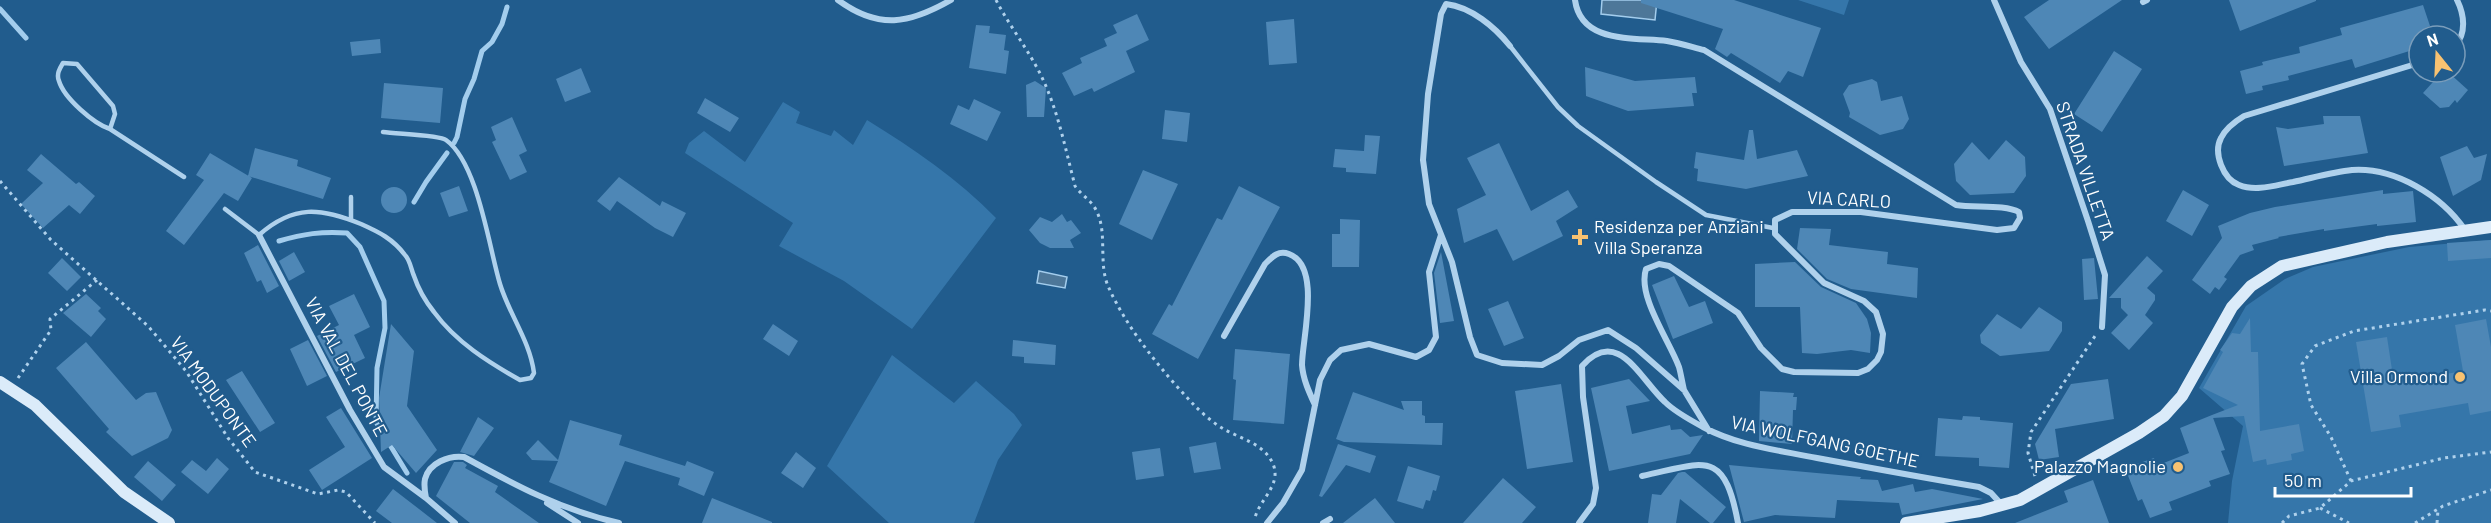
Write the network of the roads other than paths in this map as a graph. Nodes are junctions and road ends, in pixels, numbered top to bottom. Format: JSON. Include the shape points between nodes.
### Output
{"nodes":[{"id":1,"x":838,"y":0,"type":"edge"},
{"id":2,"x":951,"y":0,"type":"edge"},
{"id":3,"x":1575,"y":0,"type":"edge"},
{"id":4,"x":1994,"y":0,"type":"edge"},
{"id":5,"x":2457,"y":0,"type":"edge"},
{"id":6,"x":1445,"y":2,"type":"edge"},
{"id":7,"x":2462,"y":24,"type":"edge"},
{"id":8,"x":1510,"y":46,"type":"joint"},
{"id":9,"x":2407,"y":67,"type":"edge"},
{"id":10,"x":110,"y":129,"type":"junction"},
{"id":11,"x":383,"y":132,"type":"dead end"},
{"id":12,"x":184,"y":177,"type":"dead end"},
{"id":13,"x":351,"y":196,"type":"dead end"},
{"id":14,"x":225,"y":209,"type":"dead end"},
{"id":15,"x":351,"y":220,"type":"junction"},
{"id":16,"x":2491,"y":227,"type":"edge"},
{"id":17,"x":1773,"y":228,"type":"junction"},
{"id":18,"x":2466,"y":230,"type":"junction"},
{"id":19,"x":259,"y":235,"type":"junction"},
{"id":20,"x":1441,"y":235,"type":"junction"},
{"id":21,"x":2102,"y":327,"type":"road end"},
{"id":22,"x":1224,"y":336,"type":"dead end"},
{"id":23,"x":5,"y":386,"type":"edge"},
{"id":24,"x":1684,"y":390,"type":"junction"},
{"id":25,"x":1315,"y":406,"type":"junction"},
{"id":26,"x":1709,"y":431,"type":"junction"},
{"id":27,"x":1642,"y":476,"type":"dead end"},
{"id":28,"x":533,"y":495,"type":"junction"},
{"id":29,"x":426,"y":498,"type":"junction"},
{"id":30,"x":2002,"y":506,"type":"junction"},
{"id":31,"x":1330,"y":519,"type":"dead end"},
{"id":32,"x":169,"y":523,"type":"edge"},
{"id":33,"x":455,"y":523,"type":"edge"},
{"id":34,"x":578,"y":523,"type":"edge"},
{"id":35,"x":619,"y":523,"type":"edge"},
{"id":36,"x":1267,"y":523,"type":"edge"},
{"id":37,"x":1323,"y":523,"type":"edge"},
{"id":38,"x":1579,"y":523,"type":"edge"},
{"id":39,"x":1738,"y":523,"type":"edge"},
{"id":40,"x":1906,"y":523,"type":"edge"}],
"edges":[{"from":1,"to":2,"type":"street","via":[[857,14],[895,20],[924,15]]},
{"from":3,"to":17,"type":"street","name":"VIA CARLO","via":[[1581,20],[1589,28],[1704,50],[1956,205],[2007,207],[2019,212],[2020,218],[2014,228],[1997,230],[1861,212],[1792,212],[1775,220]]},
{"from":4,"to":21,"type":"street","name":"STRADA VILLETTA","via":[[2021,62],[2050,109],[2088,221],[2105,275]]},
{"from":5,"to":7,"type":"street","via":[[2463,13]]},
{"from":6,"to":8,"type":"street","via":[[1482,20]]},
{"from":6,"to":20,"type":"street","via":[[1428,94],[1423,160],[1430,204]]},
{"from":8,"to":17,"type":"lane","via":[[1565,113],[1656,182],[1706,215]]},
{"from":9,"to":18,"type":"street","via":[[2244,116],[2231,123],[2220,139],[2221,165],[2237,185],[2258,189],[2351,170],[2388,174],[2425,190],[2455,214]]},
{"from":10,"to":10,"type":"lane","via":[[115,114],[113,106],[77,64],[63,63],[58,81],[90,119]]},
{"from":10,"to":12,"type":"lane"},
{"from":11,"to":15,"type":"lane","via":[[443,138],[457,152],[482,208],[500,285],[533,365],[531,378],[520,380],[484,359],[455,335],[434,312],[414,278],[407,256],[388,236]]},
{"from":13,"to":15,"type":"lane"},
{"from":14,"to":19,"type":"lane"},
{"from":15,"to":19,"type":"lane","via":[[321,211],[301,212],[272,223]]},
{"from":16,"to":18,"type":"street"},
{"from":17,"to":24,"type":"street","via":[[1774,234],[1824,283],[1864,301],[1876,312],[1883,334],[1877,360],[1857,373],[1782,369],[1761,348],[1738,313],[1669,266],[1653,265],[1646,269],[1642,281],[1679,368]]},
{"from":18,"to":30,"type":"street","via":[[2387,242],[2282,266],[2251,285],[2232,307],[2182,396],[2164,416],[2139,434],[2020,500]]},
{"from":19,"to":29,"type":"street","name":"VIA VAL DEL PONTE","via":[[384,467]]},
{"from":20,"to":24,"type":"street","via":[[1477,356],[1502,363],[1542,365],[1579,340],[1608,330],[1636,348]]},
{"from":20,"to":25,"type":"street","via":[[1429,272],[1436,337],[1429,350],[1416,357],[1369,344],[1341,350],[1330,360],[1320,380]]},
{"from":22,"to":25,"type":"street","via":[[1265,264],[1280,253],[1293,256],[1307,284],[1309,303],[1302,364]]},
{"from":23,"to":32,"type":"street","via":[[35,405],[124,492]]},
{"from":24,"to":26,"type":"street"},
{"from":25,"to":36,"type":"street","via":[[1302,470]]},
{"from":26,"to":30,"type":"street","name":"VIA WOLFGANG GOETHE","via":[[1759,447],[1979,487],[1991,493]]},
{"from":26,"to":38,"type":"street","name":"VIA WOLFGANG GOETHE","via":[[1665,403],[1618,353],[1606,351],[1591,356],[1582,366],[1583,397],[1596,488],[1593,504]]},
{"from":27,"to":39,"type":"street","via":[[1701,464],[1716,469],[1728,485]]},
{"from":28,"to":29,"type":"street","via":[[455,456],[430,470],[425,479]]},
{"from":28,"to":34,"type":"street"},
{"from":28,"to":35,"type":"street"},
{"from":29,"to":33,"type":"street"},
{"from":30,"to":40,"type":"street"},
{"from":31,"to":37,"type":"street"}]}
